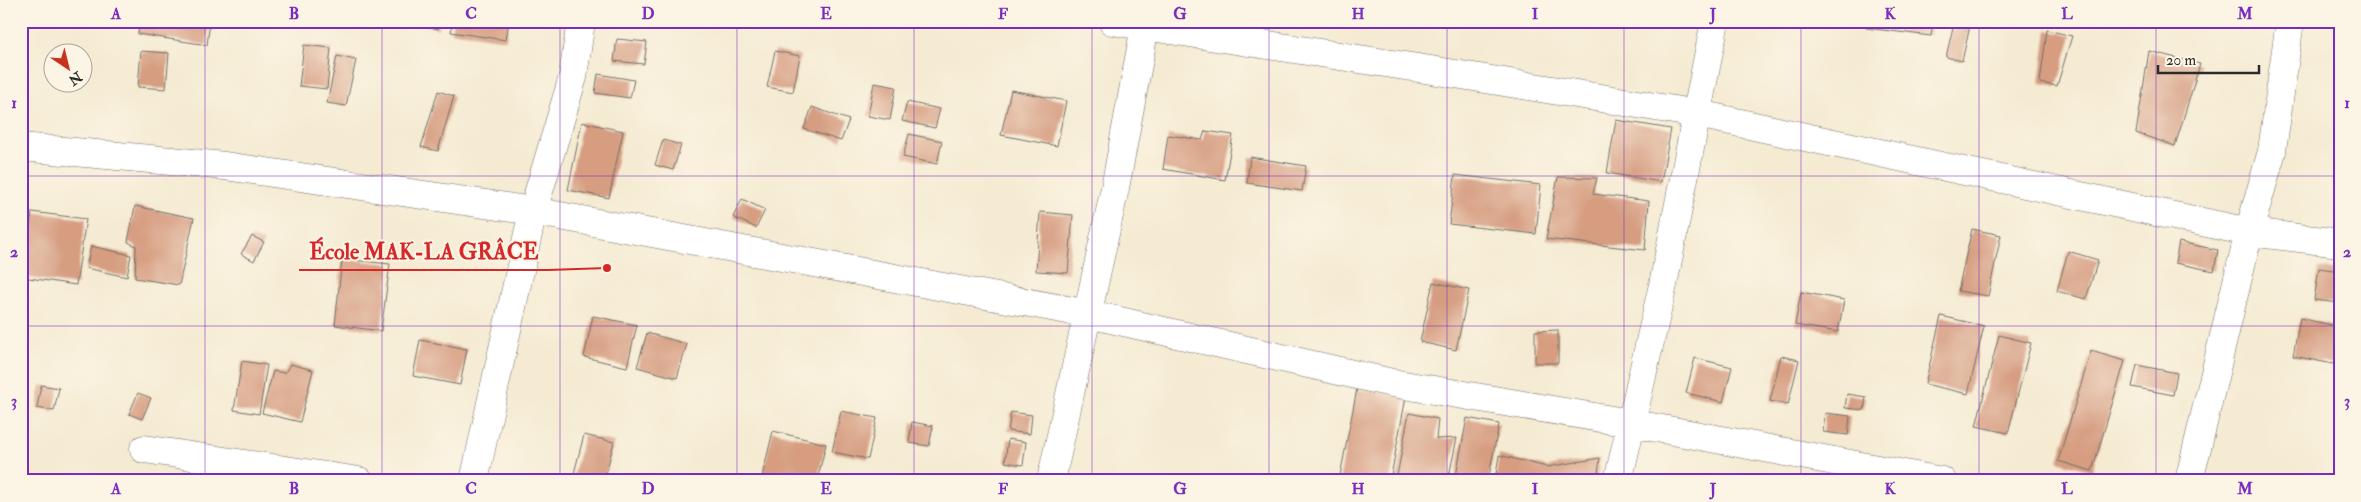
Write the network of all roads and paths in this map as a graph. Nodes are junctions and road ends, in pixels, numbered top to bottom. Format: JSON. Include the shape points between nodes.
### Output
{"nodes":[{"id":1,"x":582,"y":21,"type":"edge"},
{"id":2,"x":1112,"y":21,"type":"edge"},
{"id":3,"x":1714,"y":21,"type":"edge"},
{"id":4,"x":2290,"y":21,"type":"edge"},
{"id":5,"x":1145,"y":24,"type":"edge"},
{"id":6,"x":1698,"y":114,"type":"junction"},
{"id":7,"x":21,"y":147,"type":"edge"},
{"id":8,"x":533,"y":211,"type":"junction"},
{"id":9,"x":2249,"y":232,"type":"junction"},
{"id":10,"x":2340,"y":243,"type":"edge"},
{"id":11,"x":1089,"y":314,"type":"junction"},
{"id":12,"x":1630,"y":423,"type":"junction"},
{"id":13,"x":144,"y":449,"type":"dead end"},
{"id":14,"x":359,"y":481,"type":"edge"},
{"id":15,"x":474,"y":481,"type":"edge"},
{"id":16,"x":1051,"y":481,"type":"edge"},
{"id":17,"x":1618,"y":481,"type":"edge"},
{"id":18,"x":1942,"y":481,"type":"edge"},
{"id":19,"x":2189,"y":481,"type":"edge"}],
"edges":[{"from":1,"to":8,"type":"street","via":[[573,77]]},
{"from":2,"to":5,"type":"street"},
{"from":3,"to":6,"type":"street"},
{"from":4,"to":9,"type":"street","via":[[2272,151]]},
{"from":5,"to":6,"type":"street"},
{"from":5,"to":11,"type":"street"},
{"from":6,"to":9,"type":"street"},
{"from":6,"to":12,"type":"street","via":[[1663,285]]},
{"from":7,"to":8,"type":"street","via":[[225,166]]},
{"from":8,"to":11,"type":"street"},
{"from":8,"to":15,"type":"street"},
{"from":9,"to":10,"type":"street"},
{"from":9,"to":19,"type":"street"},
{"from":11,"to":12,"type":"street","via":[[1392,383]]},
{"from":11,"to":16,"type":"street"},
{"from":12,"to":17,"type":"street"},
{"from":12,"to":18,"type":"street"},
{"from":13,"to":14,"type":"street"}]}
